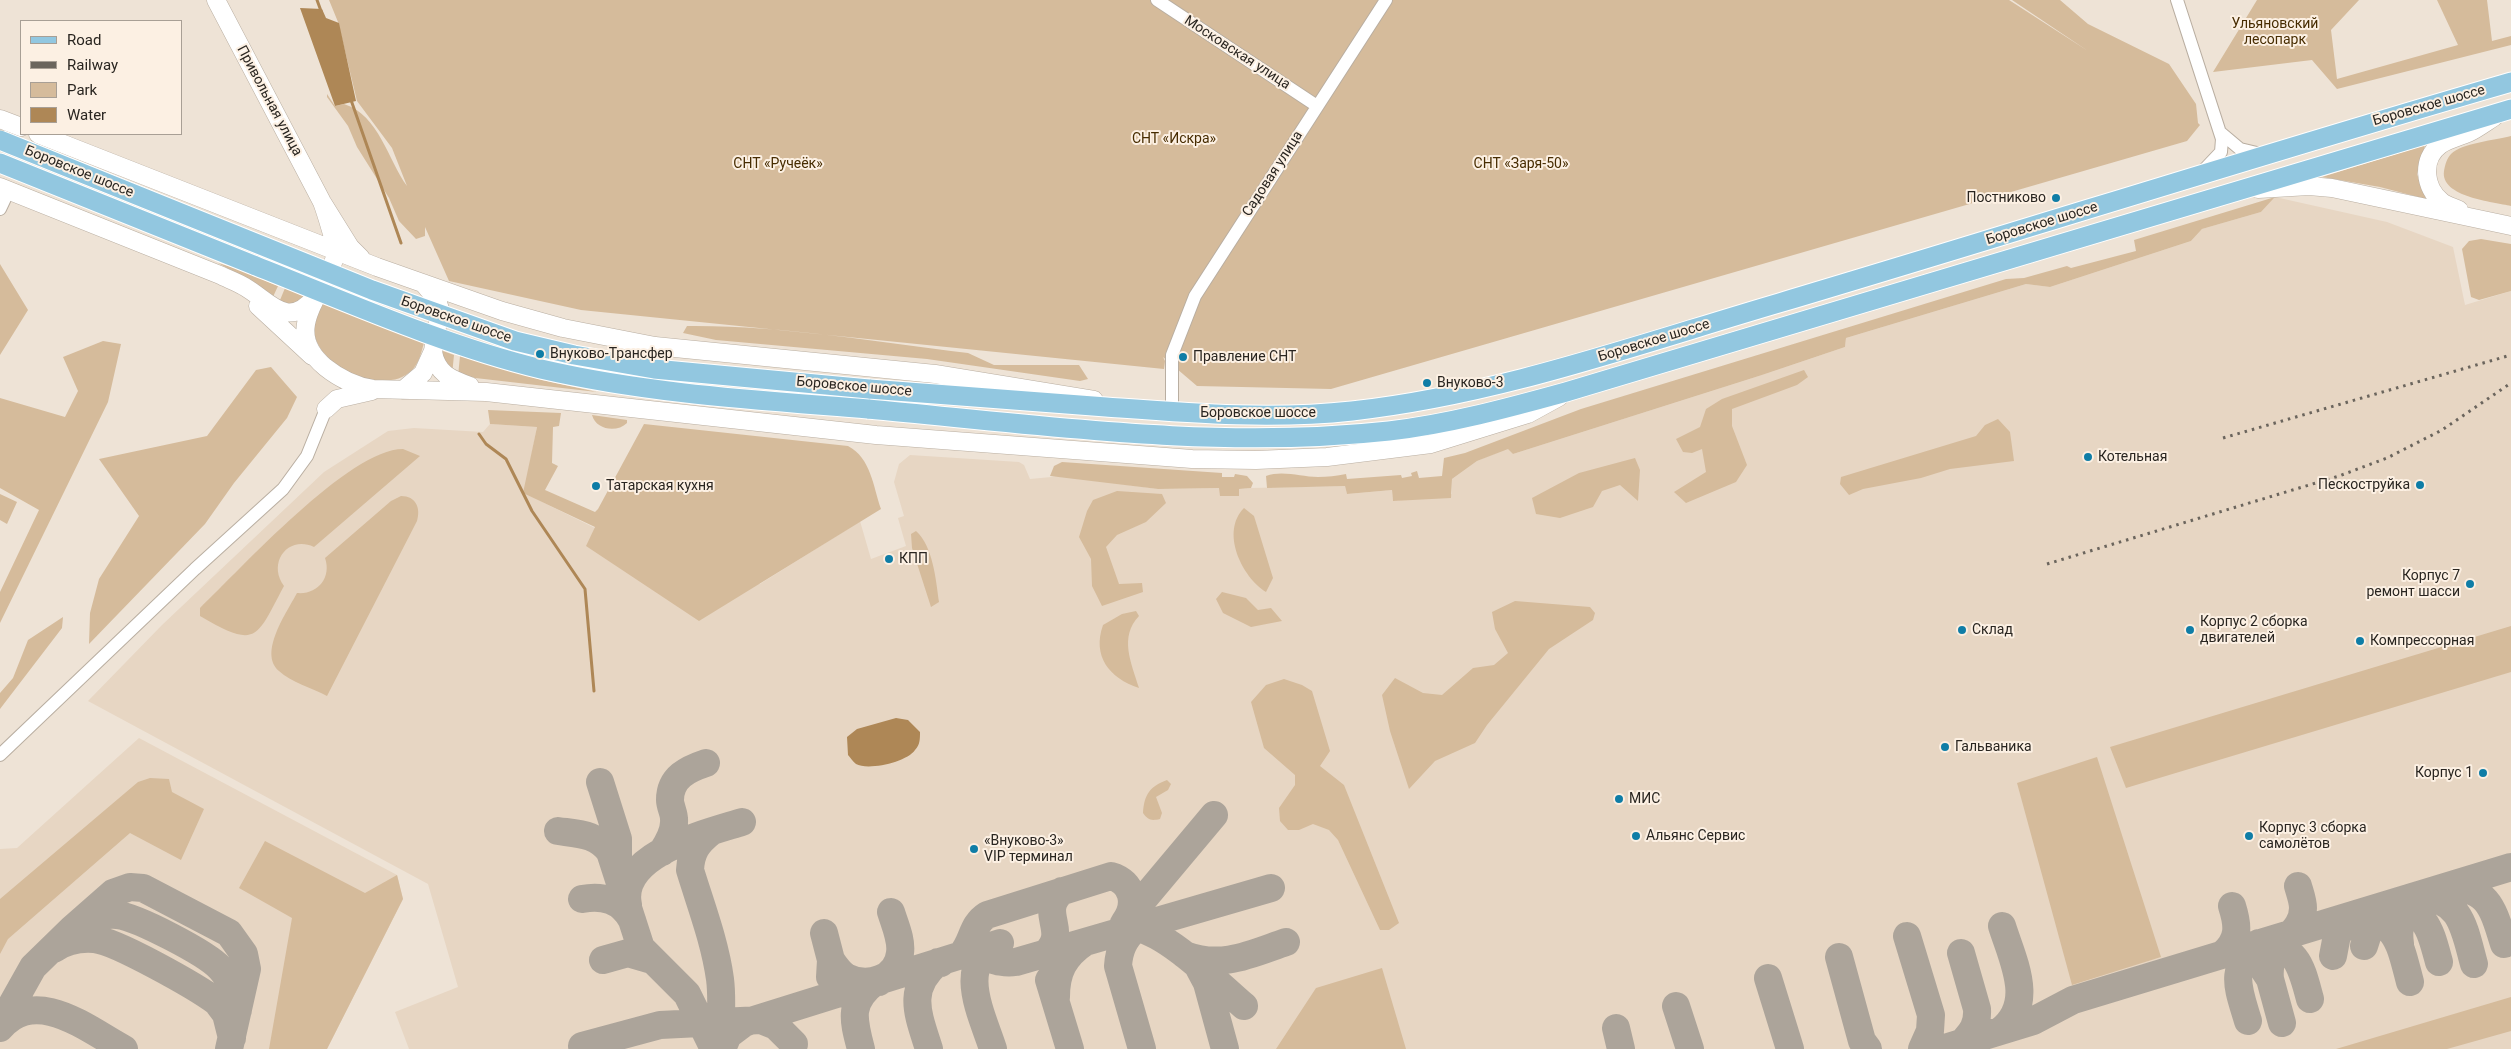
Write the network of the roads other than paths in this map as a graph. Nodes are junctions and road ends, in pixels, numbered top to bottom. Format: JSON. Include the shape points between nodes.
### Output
{"nodes":[{"id":1,"x":216,"y":0,"type":"edge"},
{"id":2,"x":1157,"y":0,"type":"edge"},
{"id":3,"x":1386,"y":0,"type":"edge"},
{"id":4,"x":2178,"y":0,"type":"edge"},
{"id":5,"x":2511,"y":82,"type":"edge"},
{"id":6,"x":1317,"y":106,"type":"junction"},
{"id":7,"x":2507,"y":110,"type":"edge"},
{"id":8,"x":0,"y":119,"type":"edge"},
{"id":9,"x":20,"y":127,"type":"edge"},
{"id":10,"x":2221,"y":133,"type":"junction"},
{"id":11,"x":41,"y":135,"type":"edge"},
{"id":12,"x":0,"y":140,"type":"edge"},
{"id":13,"x":2266,"y":154,"type":"junction"},
{"id":14,"x":0,"y":163,"type":"edge"},
{"id":15,"x":2199,"y":174,"type":"junction"},
{"id":16,"x":4,"y":188,"type":"edge"},
{"id":17,"x":2231,"y":191,"type":"junction"},
{"id":18,"x":322,"y":202,"type":"junction"},
{"id":19,"x":0,"y":209,"type":"edge"},
{"id":20,"x":2493,"y":222,"type":"junction"},
{"id":21,"x":2511,"y":226,"type":"edge"},
{"id":22,"x":302,"y":238,"type":"junction"},
{"id":23,"x":344,"y":254,"type":"junction"},
{"id":24,"x":377,"y":266,"type":"junction"},
{"id":25,"x":230,"y":281,"type":"junction"},
{"id":26,"x":423,"y":282,"type":"junction"},
{"id":27,"x":317,"y":293,"type":"junction"},
{"id":28,"x":433,"y":352,"type":"junction"},
{"id":29,"x":321,"y":363,"type":"junction"},
{"id":30,"x":376,"y":390,"type":"junction"},
{"id":31,"x":403,"y":390,"type":"junction"},
{"id":32,"x":484,"y":392,"type":"junction"},
{"id":33,"x":1566,"y":392,"type":"junction"},
{"id":34,"x":1123,"y":408,"type":"junction"},
{"id":35,"x":326,"y":409,"type":"junction"},
{"id":36,"x":1172,"y":413,"type":"junction"},
{"id":37,"x":0,"y":755,"type":"edge"}],
"edges":[{"from":1,"to":18,"type":"main road","name":"Привольная улица"},
{"from":2,"to":6,"type":"street","name":"Московская улица"},
{"from":3,"to":6,"type":"street","name":"Садовая улица"},
{"from":4,"to":10,"type":"street"},
{"from":5,"to":13,"type":"main road","name":"Боровское шоссе"},
{"from":6,"to":36,"type":"street","name":"Садовая улица","via":[[1195,296],[1172,355]]},
{"from":7,"to":17,"type":"main road","name":"Боровское шоссе"},
{"from":7,"to":20,"type":"main road","via":[[2469,133],[2441,144],[2431,156],[2427,169],[2430,187],[2443,203]]},
{"from":8,"to":9,"type":"main road"},
{"from":10,"to":13,"type":"street","via":[[2240,150]]},
{"from":10,"to":15,"type":"street","via":[[2221,152]]},
{"from":11,"to":22,"type":"main road"},
{"from":12,"to":34,"type":"main road","name":"Боровское шоссе","bridge":true,"via":[[372,290],[515,341],[654,369]]},
{"from":13,"to":15,"type":"main road","name":"Боровское шоссе"},
{"from":14,"to":33,"type":"main road","name":"Боровское шоссе","bridge":true,"via":[[358,306],[462,344],[522,364],[666,392],[1188,436],[1290,438],[1404,429]]},
{"from":15,"to":36,"type":"main road","name":"Боровское шоссе","via":[[1630,348],[1488,387],[1413,403],[1340,412],[1240,416]]},
{"from":16,"to":19,"type":"street"},
{"from":16,"to":25,"type":"main road"},
{"from":17,"to":20,"type":"main road","via":[[2302,186],[2332,188]]},
{"from":17,"to":33,"type":"main road","name":"Боровское шоссе"},
{"from":18,"to":22,"type":"main road","via":[[322,226]]},
{"from":18,"to":23,"type":"main road"},
{"from":18,"to":24,"type":"main road","via":[[350,247],[358,256]]},
{"from":20,"to":21,"type":"main road"},
{"from":22,"to":23,"type":"main road"},
{"from":23,"to":24,"type":"main road"},
{"from":23,"to":27,"type":"main road","via":[[326,275]]},
{"from":24,"to":26,"type":"main road"},
{"from":25,"to":27,"type":"main road","via":[[245,287],[274,308],[288,312],[301,309]]},
{"from":25,"to":29,"type":"main road"},
{"from":26,"to":28,"type":"main road","via":[[440,309]]},
{"from":26,"to":34,"type":"main road","via":[[502,311],[628,342],[944,375],[1072,395]]},
{"from":27,"to":29,"type":"main road","via":[[306,333],[310,350]]},
{"from":28,"to":31,"type":"main road","via":[[423,373]]},
{"from":28,"to":32,"type":"main road","via":[[437,366],[446,377]]},
{"from":29,"to":30,"type":"main road","via":[[346,382]]},
{"from":29,"to":35,"type":"main road","via":[[329,383]]},
{"from":30,"to":31,"type":"main road"},
{"from":30,"to":35,"type":"main road","via":[[337,399]]},
{"from":31,"to":32,"type":"main road"},
{"from":32,"to":33,"type":"main road","via":[[876,435],[1192,459],[1256,460],[1327,457],[1431,444],[1528,414]]},
{"from":34,"to":36,"type":"main road","name":"Боровское шоссе"},
{"from":35,"to":37,"type":"street","via":[[307,456],[283,489]]}]}
